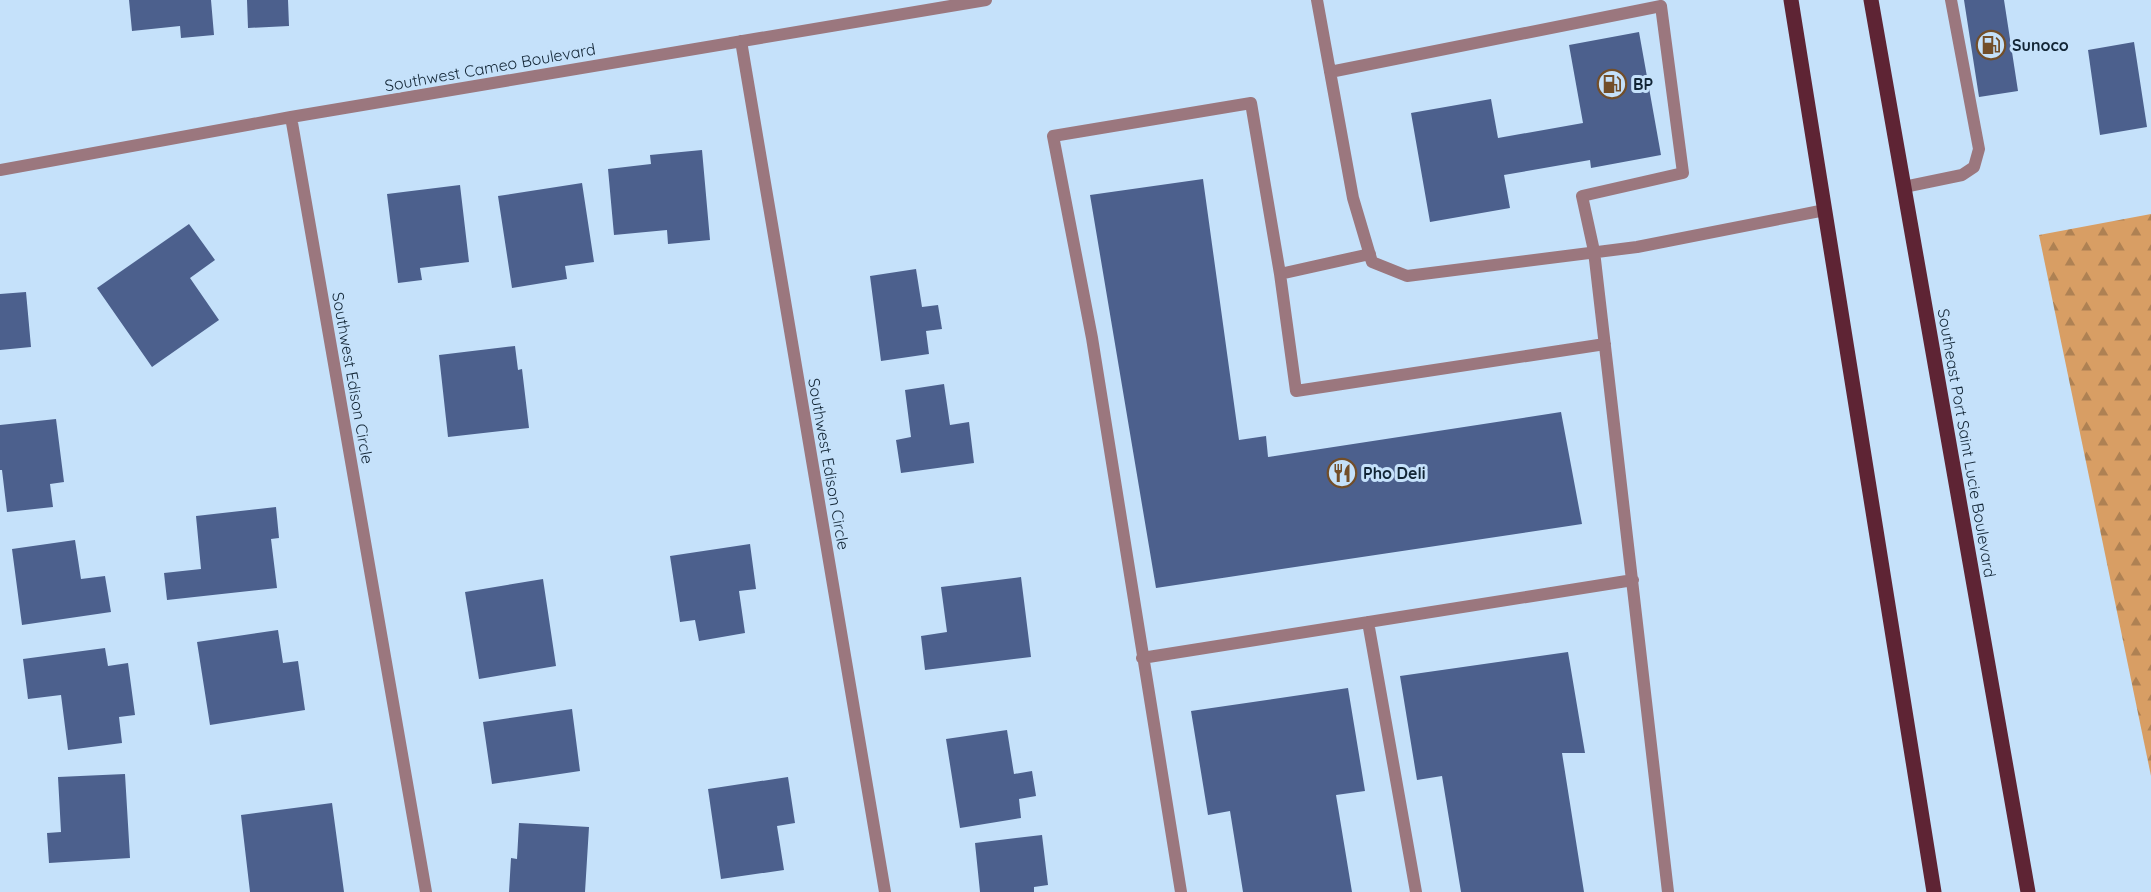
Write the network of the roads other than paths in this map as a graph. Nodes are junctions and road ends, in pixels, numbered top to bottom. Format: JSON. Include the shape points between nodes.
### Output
{"nodes":[{"id":1,"x":986,"y":0,"type":"edge"},
{"id":2,"x":1317,"y":0,"type":"edge"},
{"id":3,"x":1791,"y":0,"type":"edge"},
{"id":4,"x":1871,"y":0,"type":"edge"},
{"id":5,"x":1951,"y":0,"type":"edge"},
{"id":6,"x":741,"y":41,"type":"junction"},
{"id":7,"x":1330,"y":72,"type":"junction"},
{"id":8,"x":291,"y":117,"type":"junction"},
{"id":9,"x":0,"y":170,"type":"edge"},
{"id":10,"x":1904,"y":187,"type":"junction"},
{"id":11,"x":1825,"y":210,"type":"junction"},
{"id":12,"x":1594,"y":251,"type":"junction"},
{"id":13,"x":1370,"y":254,"type":"junction"},
{"id":14,"x":1280,"y":274,"type":"junction"},
{"id":15,"x":1605,"y":344,"type":"junction"},
{"id":16,"x":1633,"y":580,"type":"junction"},
{"id":17,"x":1368,"y":622,"type":"junction"},
{"id":18,"x":1142,"y":658,"type":"junction"},
{"id":19,"x":426,"y":892,"type":"edge"},
{"id":20,"x":885,"y":892,"type":"edge"},
{"id":21,"x":1181,"y":892,"type":"edge"},
{"id":22,"x":1416,"y":892,"type":"edge"},
{"id":23,"x":1668,"y":892,"type":"edge"},
{"id":24,"x":1934,"y":892,"type":"edge"},
{"id":25,"x":2028,"y":892,"type":"edge"}],
"edges":[{"from":1,"to":6,"type":"street","name":"Southwest Cameo Boulevard"},
{"from":2,"to":7,"type":"street"},
{"from":3,"to":11,"type":"main road"},
{"from":4,"to":10,"type":"main road","name":"Southeast Port Saint Lucie Boulevard"},
{"from":5,"to":10,"type":"street","via":[[1979,149],[1974,167],[1962,175]]},
{"from":6,"to":8,"type":"street","name":"Southwest Cameo Boulevard"},
{"from":6,"to":20,"type":"street","name":"Southwest Edison Circle"},
{"from":7,"to":12,"type":"street","via":[[1661,6],[1683,173],[1582,196]]},
{"from":7,"to":13,"type":"street","via":[[1353,198]]},
{"from":8,"to":9,"type":"street","name":"Southwest Cameo Boulevard"},
{"from":8,"to":19,"type":"street","name":"Southwest Edison Circle"},
{"from":10,"to":25,"type":"main road","name":"Southeast Port Saint Lucie Boulevard"},
{"from":11,"to":12,"type":"street"},
{"from":11,"to":24,"type":"main road"},
{"from":12,"to":13,"type":"street","via":[[1407,276],[1371,262]]},
{"from":12,"to":15,"type":"street"},
{"from":13,"to":14,"type":"street"},
{"from":14,"to":15,"type":"street","via":[[1296,391]]},
{"from":14,"to":18,"type":"street","via":[[1251,103],[1053,136],[1092,339]]},
{"from":15,"to":16,"type":"street"},
{"from":16,"to":17,"type":"street"},
{"from":16,"to":23,"type":"street"},
{"from":17,"to":18,"type":"street"},
{"from":17,"to":22,"type":"street"},
{"from":18,"to":21,"type":"street"}]}
